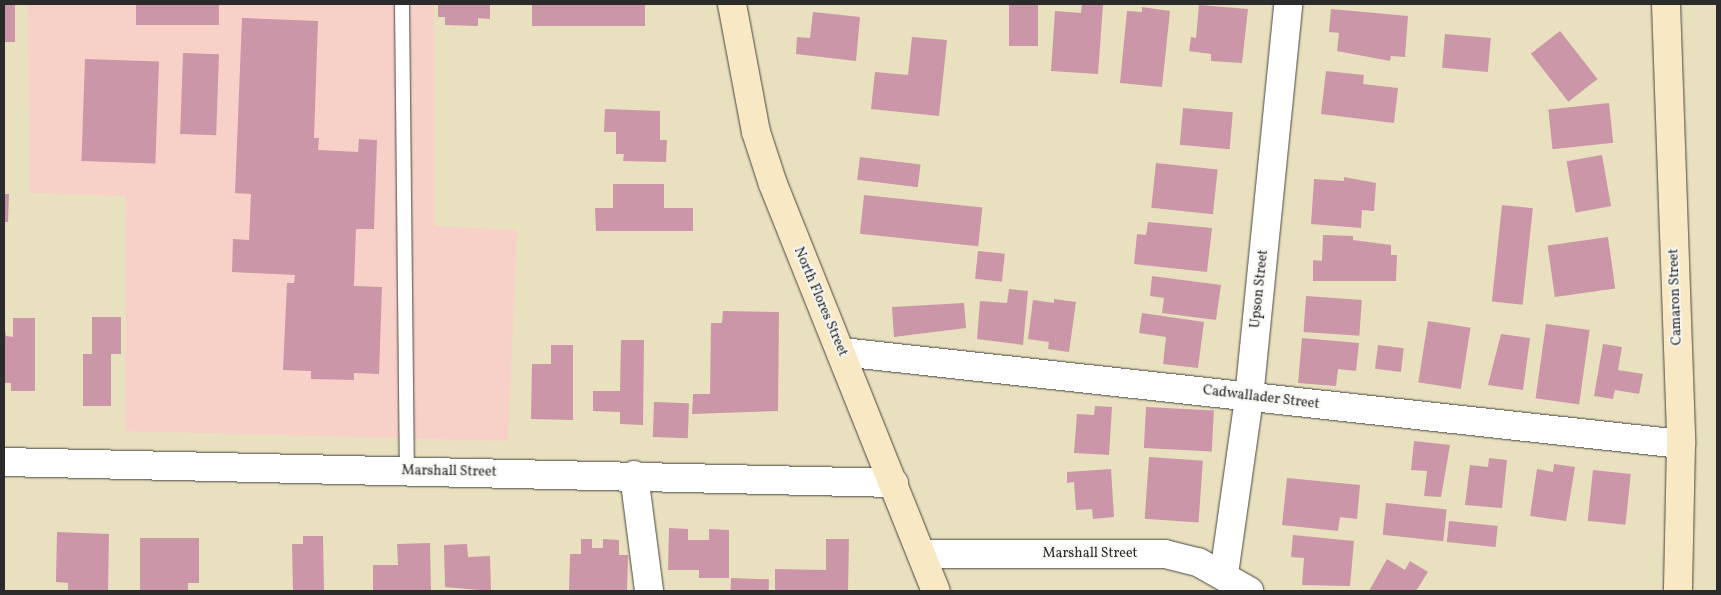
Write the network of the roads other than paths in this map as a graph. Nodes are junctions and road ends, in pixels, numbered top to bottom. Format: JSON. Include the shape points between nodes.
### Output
{"nodes":[{"id":1,"x":402,"y":4,"type":"edge"},
{"id":2,"x":732,"y":4,"type":"edge"},
{"id":3,"x":1288,"y":4,"type":"edge"},
{"id":4,"x":1666,"y":4,"type":"edge"},
{"id":5,"x":842,"y":352,"type":"junction"},
{"id":6,"x":1249,"y":398,"type":"junction"},
{"id":7,"x":1681,"y":444,"type":"junction"},
{"id":8,"x":4,"y":462,"type":"edge"},
{"id":9,"x":406,"y":471,"type":"junction"},
{"id":10,"x":634,"y":476,"type":"junction"},
{"id":11,"x":894,"y":483,"type":"junction"},
{"id":12,"x":922,"y":554,"type":"junction"},
{"id":13,"x":1224,"y":574,"type":"junction"},
{"id":14,"x":649,"y":591,"type":"edge"},
{"id":15,"x":936,"y":591,"type":"edge"},
{"id":16,"x":1249,"y":591,"type":"edge"},
{"id":17,"x":1678,"y":591,"type":"edge"}],
"edges":[{"from":1,"to":9,"type":"lane"},
{"from":2,"to":5,"type":"main road","name":"North Flores Street","via":[[756,132],[794,239]]},
{"from":3,"to":6,"type":"street","name":"Upson Street"},
{"from":4,"to":7,"type":"main road","name":"Camaron Street"},
{"from":5,"to":6,"type":"street","name":"Cadwallader Street"},
{"from":5,"to":11,"type":"main road","name":"North Flores Street"},
{"from":6,"to":7,"type":"street","name":"Cadwallader Street"},
{"from":6,"to":13,"type":"street","name":"Upson Street"},
{"from":7,"to":17,"type":"main road","name":"Camaron Street"},
{"from":8,"to":9,"type":"street","name":"Marshall Street"},
{"from":9,"to":10,"type":"street","name":"Marshall Street"},
{"from":10,"to":11,"type":"street","name":"Marshall Street"},
{"from":10,"to":14,"type":"street"},
{"from":11,"to":12,"type":"main road","name":"North Flores Street"},
{"from":12,"to":13,"type":"street","name":"Marshall Street","via":[[1165,554]]},
{"from":12,"to":15,"type":"main road","name":"North Flores Street"},
{"from":13,"to":16,"type":"street","name":"Marshall Street"}]}
